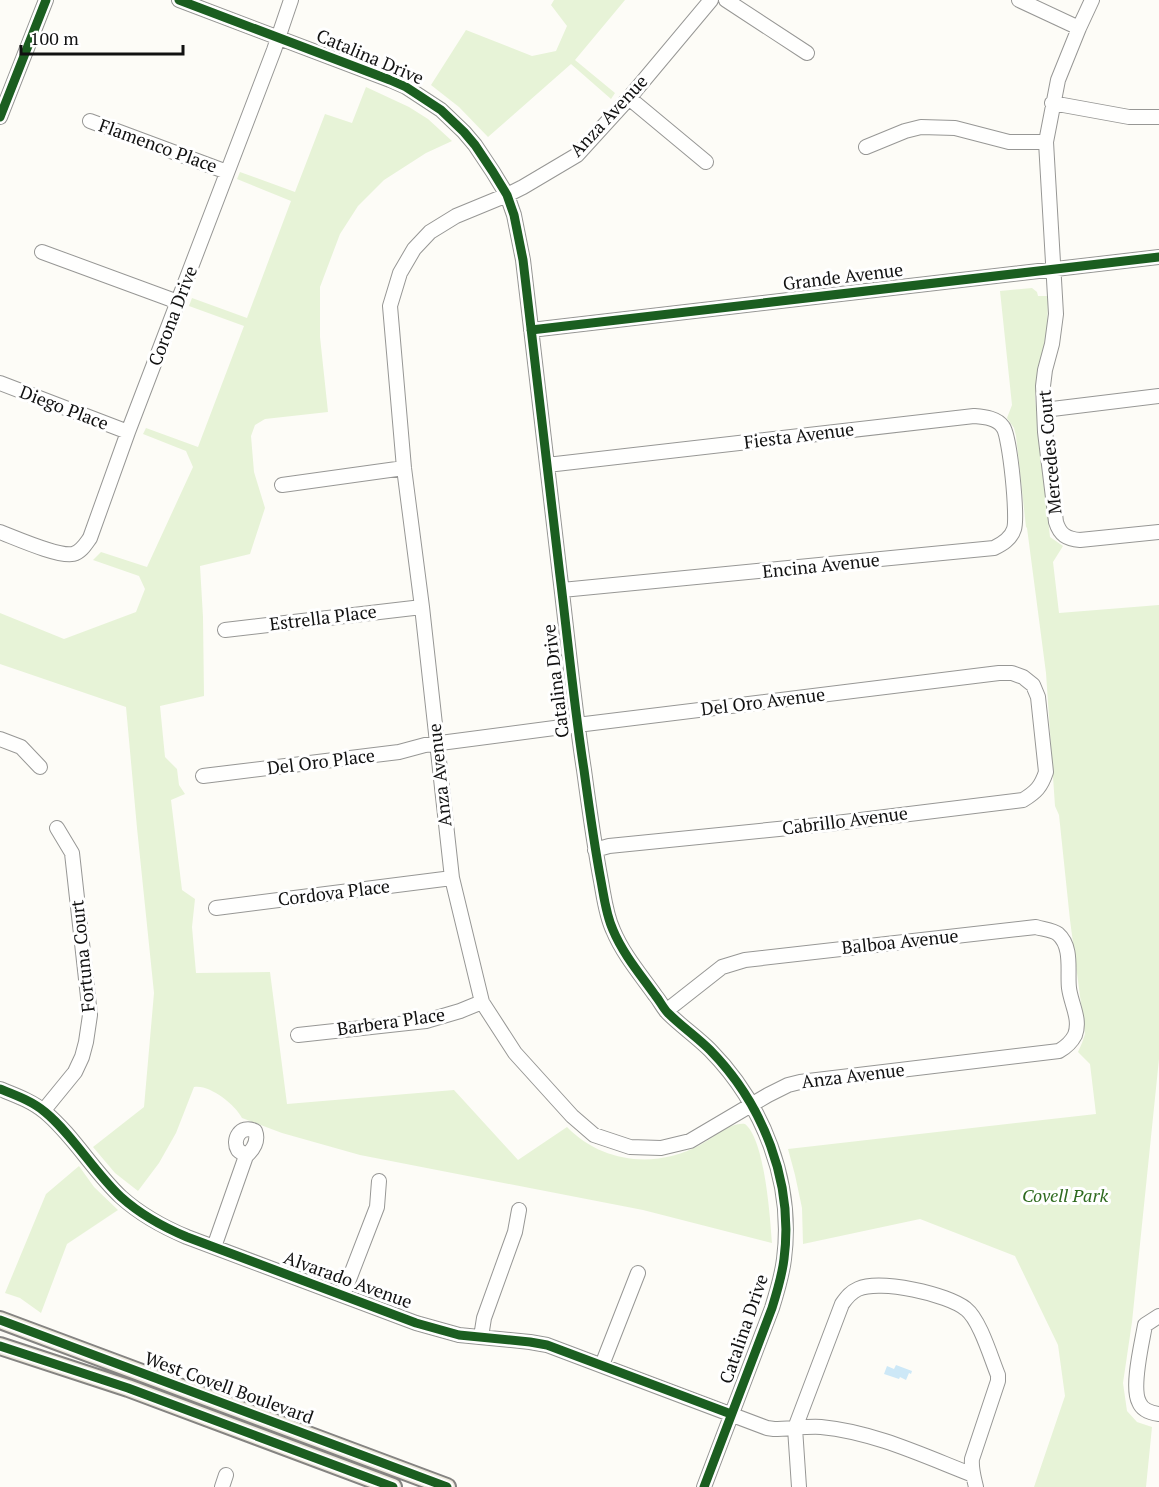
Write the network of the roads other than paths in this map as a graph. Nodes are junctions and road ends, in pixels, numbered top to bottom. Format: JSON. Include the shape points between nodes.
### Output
{"nodes":[{"id":1,"x":46,"y":0,"type":"edge"},
{"id":2,"x":179,"y":0,"type":"edge"},
{"id":3,"x":291,"y":0,"type":"edge"},
{"id":4,"x":711,"y":0,"type":"edge"},
{"id":5,"x":726,"y":0,"type":"edge"},
{"id":6,"x":1019,"y":0,"type":"edge"},
{"id":7,"x":1092,"y":0,"type":"edge"},
{"id":8,"x":1079,"y":28,"type":"junction"},
{"id":9,"x":278,"y":37,"type":"junction"},
{"id":10,"x":807,"y":53,"type":"dead end"},
{"id":11,"x":629,"y":98,"type":"junction"},
{"id":12,"x":1053,"y":103,"type":"junction"},
{"id":13,"x":0,"y":116,"type":"edge"},
{"id":14,"x":1159,"y":117,"type":"edge"},
{"id":15,"x":90,"y":121,"type":"dead end"},
{"id":16,"x":1046,"y":142,"type":"junction"},
{"id":17,"x":866,"y":147,"type":"dead end"},
{"id":18,"x":706,"y":162,"type":"dead end"},
{"id":19,"x":226,"y":172,"type":"junction"},
{"id":20,"x":507,"y":195,"type":"junction"},
{"id":21,"x":42,"y":252,"type":"dead end"},
{"id":22,"x":1159,"y":257,"type":"edge"},
{"id":23,"x":1053,"y":270,"type":"junction"},
{"id":24,"x":178,"y":302,"type":"junction"},
{"id":25,"x":531,"y":330,"type":"junction"},
{"id":26,"x":0,"y":383,"type":"edge"},
{"id":27,"x":1159,"y":396,"type":"edge"},
{"id":28,"x":1044,"y":410,"type":"junction"},
{"id":29,"x":128,"y":432,"type":"junction"},
{"id":30,"x":547,"y":465,"type":"junction"},
{"id":31,"x":404,"y":468,"type":"junction"},
{"id":32,"x":1012,"y":471,"type":"joint"},
{"id":33,"x":282,"y":485,"type":"dead end"},
{"id":34,"x":0,"y":532,"type":"edge"},
{"id":35,"x":1159,"y":532,"type":"edge"},
{"id":36,"x":562,"y":590,"type":"junction"},
{"id":37,"x":422,"y":607,"type":"junction"},
{"id":38,"x":225,"y":630,"type":"dead end"},
{"id":39,"x":577,"y":725,"type":"junction"},
{"id":40,"x":1042,"y":738,"type":"joint"},
{"id":41,"x":0,"y":739,"type":"edge"},
{"id":42,"x":437,"y":744,"type":"junction"},
{"id":43,"x":40,"y":767,"type":"dead end"},
{"id":44,"x":203,"y":776,"type":"dead end"},
{"id":45,"x":57,"y":828,"type":"dead end"},
{"id":46,"x":595,"y":850,"type":"junction"},
{"id":47,"x":452,"y":878,"type":"junction"},
{"id":48,"x":216,"y":908,"type":"dead end"},
{"id":49,"x":482,"y":1002,"type":"junction"},
{"id":50,"x":666,"y":1011,"type":"junction"},
{"id":51,"x":1077,"y":1021,"type":"joint"},
{"id":52,"x":298,"y":1035,"type":"dead end"},
{"id":53,"x":0,"y":1089,"type":"edge"},
{"id":54,"x":752,"y":1104,"type":"junction"},
{"id":55,"x":44,"y":1110,"type":"junction"},
{"id":56,"x":246,"y":1156,"type":"dead end"},
{"id":57,"x":379,"y":1180,"type":"dead end"},
{"id":58,"x":519,"y":1210,"type":"dead end"},
{"id":59,"x":214,"y":1247,"type":"junction"},
{"id":60,"x":638,"y":1273,"type":"dead end"},
{"id":61,"x":343,"y":1295,"type":"junction"},
{"id":62,"x":1159,"y":1316,"type":"edge"},
{"id":63,"x":0,"y":1320,"type":"edge"},
{"id":64,"x":481,"y":1337,"type":"junction"},
{"id":65,"x":0,"y":1346,"type":"edge"},
{"id":66,"x":602,"y":1365,"type":"junction"},
{"id":67,"x":1159,"y":1413,"type":"edge"},
{"id":68,"x":731,"y":1414,"type":"junction"},
{"id":69,"x":795,"y":1428,"type":"junction"},
{"id":70,"x":355,"y":1472,"type":"junction"},
{"id":71,"x":975,"y":1481,"type":"edge"},
{"id":72,"x":437,"y":1485,"type":"edge"},
{"id":73,"x":375,"y":1487,"type":"edge"},
{"id":74,"x":393,"y":1487,"type":"edge"},
{"id":75,"x":704,"y":1487,"type":"edge"},
{"id":76,"x":799,"y":1487,"type":"edge"}],
"edges":[{"from":1,"to":13,"type":"street"},
{"from":2,"to":9,"type":"street","name":"Catalina Drive"},
{"from":3,"to":9,"type":"street","name":"Corona Drive"},
{"from":4,"to":11,"type":"street","name":"Anza Avenue"},
{"from":5,"to":10,"type":"street"},
{"from":6,"to":8,"type":"street"},
{"from":7,"to":8,"type":"street","name":"Mercedes Court"},
{"from":8,"to":12,"type":"street","name":"Mercedes Court"},
{"from":9,"to":19,"type":"street","name":"Corona Drive"},
{"from":9,"to":20,"type":"street","name":"Catalina Drive","via":[[390,80],[428,101],[464,132]]},
{"from":11,"to":18,"type":"street"},
{"from":11,"to":20,"type":"street","name":"Anza Avenue","via":[[577,155]]},
{"from":12,"to":14,"type":"street","via":[[1129,117]]},
{"from":12,"to":16,"type":"street","name":"Mercedes Court"},
{"from":15,"to":19,"type":"street","name":"Flamenco Place"},
{"from":16,"to":17,"type":"street","via":[[1009,142],[955,128],[921,127]]},
{"from":16,"to":23,"type":"street","name":"Mercedes Court"},
{"from":19,"to":24,"type":"street","name":"Corona Drive"},
{"from":20,"to":25,"type":"street","name":"Catalina Drive","via":[[519,237]]},
{"from":20,"to":31,"type":"street","name":"Anza Avenue","via":[[456,216],[430,232],[400,273],[390,306]]},
{"from":21,"to":24,"type":"street"},
{"from":22,"to":23,"type":"street","name":"Grande Avenue"},
{"from":23,"to":25,"type":"street","name":"Grande Avenue"},
{"from":23,"to":28,"type":"street","name":"Mercedes Court","via":[[1056,314],[1045,370]]},
{"from":24,"to":29,"type":"street","name":"Corona Drive"},
{"from":25,"to":30,"type":"street","name":"Catalina Drive"},
{"from":26,"to":29,"type":"street","name":"Diego Place"},
{"from":27,"to":28,"type":"street"},
{"from":28,"to":35,"type":"street","name":"Mercedes Court","via":[[1056,522],[1062,534],[1080,540]]},
{"from":29,"to":34,"type":"street","name":"Corona Drive","via":[[83,549],[72,554],[51,552]]},
{"from":30,"to":32,"type":"street","name":"Fiesta Avenue","via":[[974,416],[994,419],[1004,428]]},
{"from":30,"to":36,"type":"street","name":"Catalina Drive"},
{"from":31,"to":33,"type":"street"},
{"from":31,"to":37,"type":"street","name":"Anza Avenue"},
{"from":32,"to":36,"type":"street","name":"Encina Avenue","via":[[1014,530],[1007,541],[994,548]]},
{"from":36,"to":39,"type":"street","name":"Catalina Drive"},
{"from":37,"to":38,"type":"street","name":"Estrella Place"},
{"from":37,"to":42,"type":"street","name":"Anza Avenue"},
{"from":39,"to":40,"type":"street","name":"Del Oro Avenue","via":[[1012,673],[1033,685]]},
{"from":39,"to":42,"type":"street","name":"Del Oro Avenue"},
{"from":39,"to":46,"type":"street","name":"Catalina Drive"},
{"from":40,"to":46,"type":"street","name":"Cabrillo Avenue","via":[[1046,772],[1042,784],[1023,800]]},
{"from":41,"to":43,"type":"street","via":[[21,747]]},
{"from":42,"to":44,"type":"street","name":"Del Oro Place"},
{"from":42,"to":47,"type":"street","name":"Anza Avenue"},
{"from":45,"to":55,"type":"street","name":"Fortuna Court","via":[[72,853],[90,1015],[86,1042],[75,1072]]},
{"from":46,"to":50,"type":"street","name":"Catalina Drive","via":[[611,927],[628,959]]},
{"from":47,"to":48,"type":"street","name":"Cordova Place"},
{"from":47,"to":49,"type":"street","name":"Anza Avenue"},
{"from":49,"to":52,"type":"street","name":"Barbera Place","via":[[426,1021]]},
{"from":49,"to":54,"type":"street","name":"Anza Avenue","via":[[515,1053],[594,1135],[630,1147],[661,1148],[690,1142]]},
{"from":50,"to":51,"type":"street","name":"Balboa Avenue","via":[[722,967],[745,960],[1036,927],[1057,933],[1064,942]]},
{"from":50,"to":54,"type":"street","name":"Catalina Drive","via":[[708,1048]]},
{"from":51,"to":54,"type":"street","name":"Anza Avenue","via":[[1069,1045],[1059,1051],[800,1082]]},
{"from":53,"to":55,"type":"street","name":"Alvarado Avenue"},
{"from":54,"to":68,"type":"street","name":"Catalina Drive","via":[[779,1172],[786,1217],[784,1258],[772,1308]]},
{"from":55,"to":59,"type":"street","name":"Alvarado Avenue","via":[[133,1207],[159,1224]]},
{"from":56,"to":59,"type":"street"},
{"from":57,"to":61,"type":"street","via":[[377,1207]]},
{"from":58,"to":64,"type":"street"},
{"from":59,"to":61,"type":"street","name":"Alvarado Avenue"},
{"from":60,"to":66,"type":"street"},
{"from":61,"to":64,"type":"street","name":"Alvarado Avenue","via":[[450,1334]]},
{"from":62,"to":67,"type":"street","via":[[1145,1325],[1136,1388],[1139,1404],[1150,1413]]},
{"from":63,"to":72,"type":"main road","name":"West Covell Boulevard"},
{"from":64,"to":66,"type":"street","name":"Alvarado Avenue","via":[[540,1344]]},
{"from":65,"to":70,"type":"main road","name":"West Covell Boulevard","via":[[128,1388]]},
{"from":66,"to":68,"type":"street","name":"Alvarado Avenue"},
{"from":68,"to":69,"type":"street","name":"Alvarado Avenue","via":[[767,1428]]},
{"from":68,"to":75,"type":"street","name":"Catalina Drive"},
{"from":69,"to":71,"type":"street","name":"Alvarado Avenue","via":[[845,1430],[872,1437]]},
{"from":69,"to":71,"type":"street","via":[[849,1294],[861,1287],[882,1286],[938,1296],[966,1308],[975,1319],[998,1376],[972,1459]]},
{"from":69,"to":76,"type":"street"},
{"from":70,"to":73,"type":"main road"},
{"from":70,"to":74,"type":"main road","name":"West Covell Boulevard"}]}
